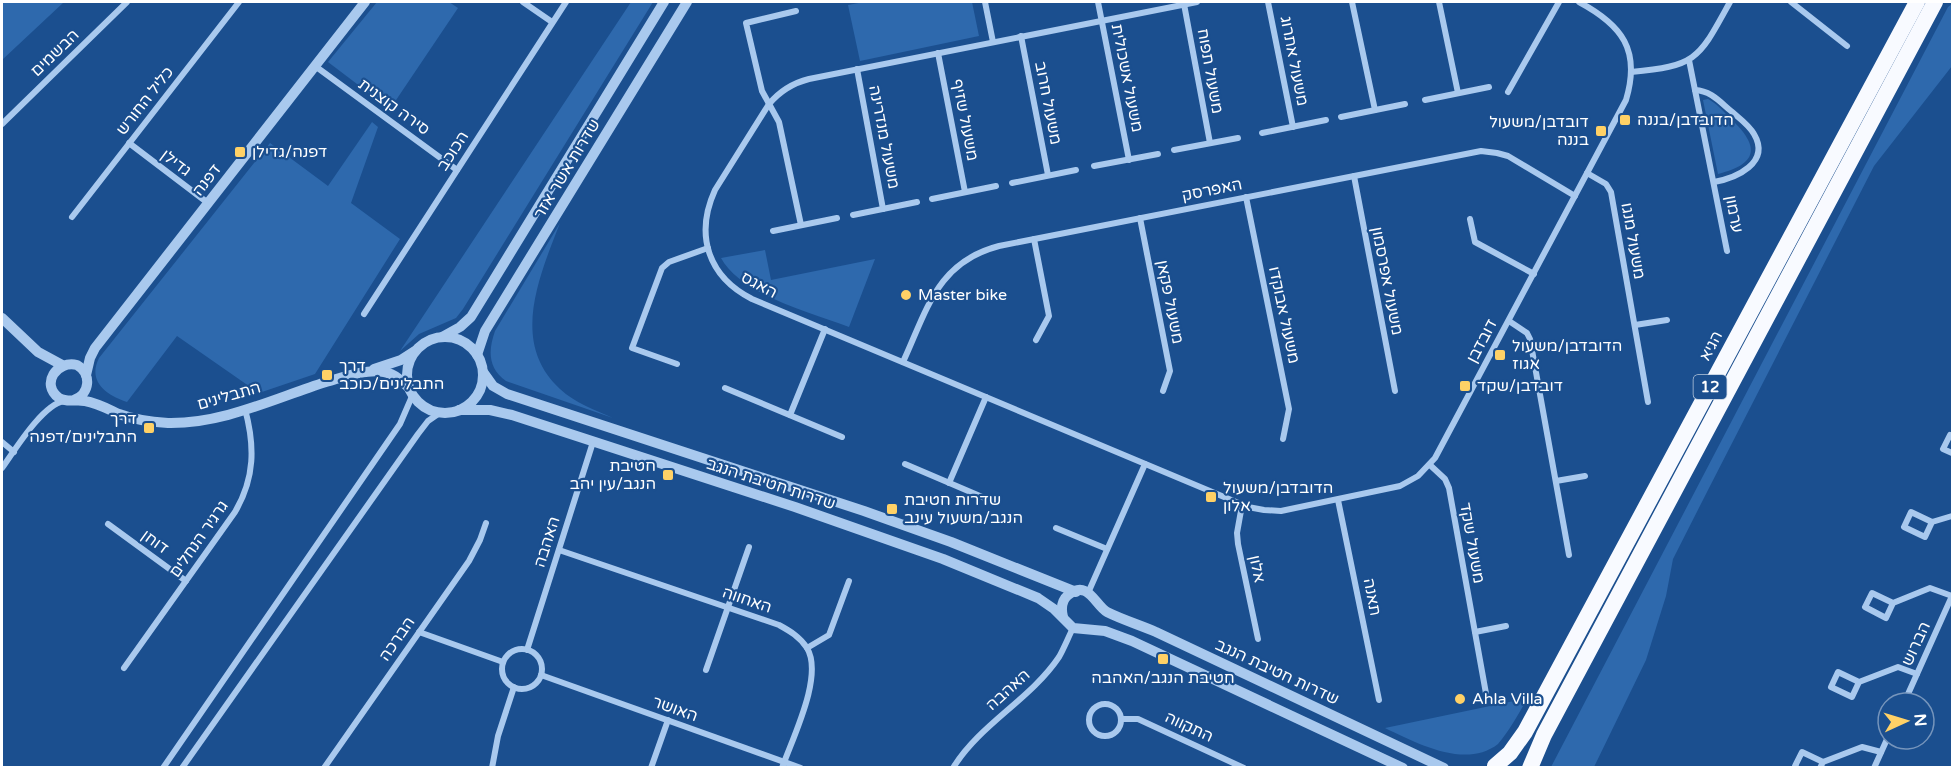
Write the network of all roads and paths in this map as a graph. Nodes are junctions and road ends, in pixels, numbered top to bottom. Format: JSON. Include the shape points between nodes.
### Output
{"nodes":[{"id":1,"x":127,"y":2,"type":"edge"},
{"id":2,"x":239,"y":2,"type":"edge"},
{"id":3,"x":365,"y":2,"type":"edge"},
{"id":4,"x":523,"y":2,"type":"edge"},
{"id":5,"x":566,"y":2,"type":"edge"},
{"id":6,"x":664,"y":2,"type":"edge"},
{"id":7,"x":687,"y":2,"type":"edge"},
{"id":8,"x":985,"y":2,"type":"edge"},
{"id":9,"x":1098,"y":2,"type":"edge"},
{"id":10,"x":1197,"y":2,"type":"edge"},
{"id":11,"x":1268,"y":2,"type":"edge"},
{"id":12,"x":1352,"y":2,"type":"edge"},
{"id":13,"x":1439,"y":2,"type":"edge"},
{"id":14,"x":1559,"y":2,"type":"edge"},
{"id":15,"x":1579,"y":2,"type":"edge"},
{"id":16,"x":1730,"y":2,"type":"edge"},
{"id":17,"x":1791,"y":2,"type":"edge"},
{"id":18,"x":1915,"y":2,"type":"edge"},
{"id":19,"x":1935,"y":2,"type":"edge"},
{"id":20,"x":1941,"y":2,"type":"edge"},
{"id":21,"x":1184,"y":4,"type":"junction"},
{"id":22,"x":796,"y":11,"type":"dead end"},
{"id":23,"x":1102,"y":20,"type":"junction"},
{"id":24,"x":552,"y":22,"type":"junction"},
{"id":25,"x":1922,"y":27,"type":"junction"},
{"id":26,"x":1021,"y":36,"type":"junction"},
{"id":27,"x":993,"y":42,"type":"junction"},
{"id":28,"x":1847,"y":46,"type":"dead end"},
{"id":29,"x":938,"y":53,"type":"junction"},
{"id":30,"x":1689,"y":60,"type":"junction"},
{"id":31,"x":315,"y":66,"type":"junction"},
{"id":32,"x":857,"y":69,"type":"junction"},
{"id":33,"x":1631,"y":72,"type":"junction"},
{"id":34,"x":1489,"y":87,"type":"dead end"},
{"id":35,"x":1695,"y":90,"type":"junction"},
{"id":36,"x":1508,"y":92,"type":"dead end"},
{"id":37,"x":1458,"y":93,"type":"junction"},
{"id":38,"x":1425,"y":100,"type":"dead end"},
{"id":39,"x":1406,"y":104,"type":"dead end"},
{"id":40,"x":769,"y":105,"type":"junction"},
{"id":41,"x":1375,"y":110,"type":"junction"},
{"id":42,"x":1341,"y":117,"type":"dead end"},
{"id":43,"x":1326,"y":120,"type":"dead end"},
{"id":44,"x":2,"y":124,"type":"edge"},
{"id":45,"x":1293,"y":127,"type":"junction"},
{"id":46,"x":1262,"y":133,"type":"dead end"},
{"id":47,"x":1238,"y":138,"type":"dead end"},
{"id":48,"x":129,"y":143,"type":"junction"},
{"id":49,"x":1210,"y":143,"type":"junction"},
{"id":50,"x":1174,"y":150,"type":"dead end"},
{"id":51,"x":1158,"y":154,"type":"dead end"},
{"id":52,"x":1129,"y":160,"type":"junction"},
{"id":53,"x":1094,"y":166,"type":"dead end"},
{"id":54,"x":457,"y":170,"type":"junction"},
{"id":55,"x":1076,"y":170,"type":"dead end"},
{"id":56,"x":1587,"y":173,"type":"junction"},
{"id":57,"x":1048,"y":176,"type":"junction"},
{"id":58,"x":1354,"y":176,"type":"junction"},
{"id":59,"x":1714,"y":182,"type":"junction"},
{"id":60,"x":1012,"y":183,"type":"dead end"},
{"id":61,"x":996,"y":186,"type":"dead end"},
{"id":62,"x":965,"y":192,"type":"junction"},
{"id":63,"x":1575,"y":196,"type":"junction"},
{"id":64,"x":1246,"y":197,"type":"junction"},
{"id":65,"x":932,"y":199,"type":"dead end"},
{"id":66,"x":917,"y":202,"type":"dead end"},
{"id":67,"x":208,"y":203,"type":"junction"},
{"id":68,"x":883,"y":209,"type":"junction"},
{"id":69,"x":853,"y":215,"type":"dead end"},
{"id":70,"x":72,"y":217,"type":"dead end"},
{"id":71,"x":837,"y":218,"type":"dead end"},
{"id":72,"x":1140,"y":218,"type":"junction"},
{"id":73,"x":1470,"y":219,"type":"dead end"},
{"id":74,"x":801,"y":225,"type":"junction"},
{"id":75,"x":773,"y":231,"type":"dead end"},
{"id":76,"x":1034,"y":239,"type":"junction"},
{"id":77,"x":708,"y":248,"type":"junction"},
{"id":78,"x":1727,"y":251,"type":"dead end"},
{"id":79,"x":1534,"y":274,"type":"junction"},
{"id":80,"x":364,"y":314,"type":"dead end"},
{"id":81,"x":2,"y":318,"type":"edge"},
{"id":82,"x":1667,"y":320,"type":"dead end"},
{"id":83,"x":1509,"y":321,"type":"junction"},
{"id":84,"x":1635,"y":325,"type":"junction"},
{"id":85,"x":825,"y":329,"type":"junction"},
{"id":86,"x":442,"y":337,"type":"junction"},
{"id":87,"x":1036,"y":340,"type":"dead end"},
{"id":88,"x":95,"y":348,"type":"junction"},
{"id":89,"x":36,"y":350,"type":"junction"},
{"id":90,"x":416,"y":350,"type":"junction"},
{"id":91,"x":477,"y":355,"type":"junction"},
{"id":92,"x":903,"y":362,"type":"junction"},
{"id":93,"x":67,"y":364,"type":"junction"},
{"id":94,"x":677,"y":364,"type":"dead end"},
{"id":95,"x":483,"y":372,"type":"junction"},
{"id":96,"x":360,"y":374,"type":"junction"},
{"id":97,"x":87,"y":380,"type":"junction"},
{"id":98,"x":51,"y":384,"type":"junction"},
{"id":99,"x":725,"y":388,"type":"dead end"},
{"id":100,"x":1163,"y":391,"type":"dead end"},
{"id":101,"x":1395,"y":391,"type":"dead end"},
{"id":102,"x":411,"y":392,"type":"junction"},
{"id":103,"x":986,"y":397,"type":"junction"},
{"id":104,"x":71,"y":401,"type":"junction"},
{"id":105,"x":1648,"y":402,"type":"dead end"},
{"id":106,"x":106,"y":408,"type":"junction"},
{"id":107,"x":245,"y":409,"type":"junction"},
{"id":108,"x":459,"y":410,"type":"junction"},
{"id":109,"x":441,"y":412,"type":"junction"},
{"id":110,"x":44,"y":413,"type":"junction"},
{"id":111,"x":790,"y":415,"type":"junction"},
{"id":112,"x":1953,"y":436,"type":"edge"},
{"id":113,"x":842,"y":437,"type":"dead end"},
{"id":114,"x":1283,"y":439,"type":"dead end"},
{"id":115,"x":2,"y":442,"type":"edge"},
{"id":116,"x":593,"y":442,"type":"junction"},
{"id":117,"x":14,"y":452,"type":"junction"},
{"id":118,"x":1953,"y":453,"type":"edge"},
{"id":119,"x":905,"y":464,"type":"dead end"},
{"id":120,"x":1145,"y":464,"type":"junction"},
{"id":121,"x":1430,"y":465,"type":"junction"},
{"id":122,"x":2,"y":468,"type":"edge"},
{"id":123,"x":1585,"y":476,"type":"dead end"},
{"id":124,"x":1556,"y":481,"type":"junction"},
{"id":125,"x":949,"y":483,"type":"junction"},
{"id":126,"x":1338,"y":500,"type":"junction"},
{"id":127,"x":994,"y":502,"type":"dead end"},
{"id":128,"x":1242,"y":505,"type":"junction"},
{"id":129,"x":1953,"y":516,"type":"edge"},
{"id":130,"x":1932,"y":522,"type":"junction"},
{"id":131,"x":486,"y":523,"type":"dead end"},
{"id":132,"x":108,"y":524,"type":"dead end"},
{"id":133,"x":1056,"y":528,"type":"dead end"},
{"id":134,"x":749,"y":547,"type":"dead end"},
{"id":135,"x":1107,"y":549,"type":"junction"},
{"id":136,"x":559,"y":550,"type":"junction"},
{"id":137,"x":1569,"y":555,"type":"dead end"},
{"id":138,"x":186,"y":581,"type":"junction"},
{"id":139,"x":849,"y":581,"type":"dead end"},
{"id":140,"x":1076,"y":592,"type":"junction"},
{"id":141,"x":1088,"y":593,"type":"junction"},
{"id":142,"x":1953,"y":596,"type":"edge"},
{"id":143,"x":1098,"y":603,"type":"junction"},
{"id":144,"x":1893,"y":603,"type":"junction"},
{"id":145,"x":728,"y":607,"type":"junction"},
{"id":146,"x":1063,"y":618,"type":"junction"},
{"id":147,"x":1506,"y":626,"type":"dead end"},
{"id":148,"x":1073,"y":628,"type":"junction"},
{"id":149,"x":1085,"y":629,"type":"junction"},
{"id":150,"x":419,"y":632,"type":"junction"},
{"id":151,"x":1475,"y":632,"type":"junction"},
{"id":152,"x":1258,"y":639,"type":"dead end"},
{"id":153,"x":807,"y":648,"type":"junction"},
{"id":154,"x":527,"y":650,"type":"junction"},
{"id":155,"x":503,"y":662,"type":"junction"},
{"id":156,"x":124,"y":669,"type":"dead end"},
{"id":157,"x":706,"y":670,"type":"dead end"},
{"id":158,"x":1917,"y":674,"type":"junction"},
{"id":159,"x":541,"y":675,"type":"junction"},
{"id":160,"x":1858,"y":682,"type":"junction"},
{"id":161,"x":514,"y":687,"type":"junction"},
{"id":162,"x":1909,"y":691,"type":"edge"},
{"id":163,"x":1487,"y":699,"type":"dead end"},
{"id":164,"x":1379,"y":700,"type":"dead end"},
{"id":165,"x":1121,"y":719,"type":"junction"},
{"id":166,"x":668,"y":720,"type":"junction"},
{"id":167,"x":1881,"y":752,"type":"joint"},
{"id":168,"x":783,"y":765,"type":"edge"},
{"id":169,"x":1822,"y":765,"type":"edge"},
{"id":170,"x":1492,"y":767,"type":"edge"},
{"id":171,"x":163,"y":768,"type":"edge"},
{"id":172,"x":182,"y":768,"type":"edge"},
{"id":173,"x":324,"y":768,"type":"edge"},
{"id":174,"x":492,"y":768,"type":"edge"},
{"id":175,"x":651,"y":768,"type":"edge"},
{"id":176,"x":801,"y":768,"type":"edge"},
{"id":177,"x":953,"y":768,"type":"edge"},
{"id":178,"x":1244,"y":768,"type":"edge"},
{"id":179,"x":1403,"y":768,"type":"edge"},
{"id":180,"x":1444,"y":768,"type":"edge"},
{"id":181,"x":1516,"y":768,"type":"edge"},
{"id":182,"x":1530,"y":768,"type":"edge"},
{"id":183,"x":1797,"y":768,"type":"edge"},
{"id":184,"x":1874,"y":768,"type":"edge"}],
"edges":[{"from":1,"to":44,"type":"street","name":"הבשמים"},
{"from":2,"to":48,"type":"street","name":"כליל החורש"},
{"from":3,"to":31,"type":"street","name":"דפנה"},
{"from":4,"to":24,"type":"street"},
{"from":5,"to":24,"type":"street","name":"הכוכב"},
{"from":6,"to":86,"type":"street","name":"שדרות אשר אזר","via":[[471,317]]},
{"from":7,"to":91,"type":"street","name":"שדרות אשר אזר","via":[[485,331]]},
{"from":8,"to":27,"type":"street"},
{"from":9,"to":23,"type":"street","name":"משעול אשכולית"},
{"from":10,"to":21,"type":"street","name":"האגס"},
{"from":11,"to":45,"type":"street","name":"משעול אתרוג"},
{"from":12,"to":41,"type":"street"},
{"from":13,"to":37,"type":"street"},
{"from":14,"to":36,"type":"street"},
{"from":15,"to":33,"type":"street","name":"דובדבן","via":[[1605,17],[1620,34],[1629,54]]},
{"from":16,"to":30,"type":"street","via":[[1706,45]]},
{"from":17,"to":28,"type":"street"},
{"from":18,"to":170,"type":"highway","name":"הגיא","number":"12","via":[[1525,732]]},
{"from":19,"to":25,"type":"highway","number":"12"},
{"from":20,"to":25,"type":"highway"},
{"from":21,"to":23,"type":"street","name":"האגס"},
{"from":21,"to":49,"type":"street","name":"משעול תפוח"},
{"from":22,"to":40,"type":"street","via":[[746,23]]},
{"from":23,"to":26,"type":"street","name":"האגס"},
{"from":23,"to":52,"type":"street","name":"משעול אשכולית"},
{"from":24,"to":54,"type":"street","name":"הכוכב"},
{"from":25,"to":182,"type":"highway","number":"12","via":[[1549,724]]},
{"from":26,"to":27,"type":"street","name":"האגס"},
{"from":26,"to":57,"type":"street","name":"משעול חרוב"},
{"from":27,"to":29,"type":"street","name":"האגס"},
{"from":29,"to":32,"type":"street","name":"האגס"},
{"from":29,"to":62,"type":"street","name":"משעול שזיף"},
{"from":30,"to":33,"type":"street","via":[[1671,67]]},
{"from":30,"to":35,"type":"street","name":"ערמון"},
{"from":31,"to":54,"type":"street","name":"סירה קוצנית"},
{"from":31,"to":67,"type":"street","name":"דפנה"},
{"from":32,"to":40,"type":"street","name":"האגס","via":[[800,82],[783,90]]},
{"from":32,"to":68,"type":"street","name":"משעול מנדרינה"},
{"from":33,"to":56,"type":"street","name":"דובדבן","via":[[1626,100]]},
{"from":34,"to":37,"type":"street"},
{"from":35,"to":59,"type":"street","name":"ערמון"},
{"from":35,"to":59,"type":"street","name":"ערמון","via":[[1711,93],[1746,124],[1758,141],[1757,157],[1748,169]]},
{"from":37,"to":38,"type":"street"},
{"from":39,"to":41,"type":"street"},
{"from":40,"to":74,"type":"street","via":[[779,122]]},
{"from":40,"to":77,"type":"street","name":"האגס","via":[[709,203],[705,230]]},
{"from":41,"to":42,"type":"street"},
{"from":43,"to":45,"type":"street","name":"משעול אתרוג"},
{"from":45,"to":46,"type":"street","name":"משעול אתרוג"},
{"from":47,"to":49,"type":"street"},
{"from":48,"to":67,"type":"street","name":"גדילן"},
{"from":48,"to":70,"type":"street","name":"כליל החורש"},
{"from":49,"to":50,"type":"street"},
{"from":51,"to":52,"type":"street"},
{"from":52,"to":53,"type":"street"},
{"from":54,"to":80,"type":"street","name":"הכוכב"},
{"from":55,"to":57,"type":"street"},
{"from":56,"to":63,"type":"street","name":"דובדבן"},
{"from":56,"to":84,"type":"street","name":"משעול מנגו","via":[[1606,184],[1611,192]]},
{"from":57,"to":60,"type":"street"},
{"from":58,"to":63,"type":"street","name":"האפרסק","via":[[1492,152],[1513,159]]},
{"from":58,"to":64,"type":"street","name":"האפרסק"},
{"from":58,"to":101,"type":"street","name":"משעול אפרסמון"},
{"from":59,"to":78,"type":"street","name":"ערמון"},
{"from":61,"to":62,"type":"street"},
{"from":62,"to":65,"type":"street"},
{"from":63,"to":79,"type":"street","name":"דובדבן"},
{"from":64,"to":72,"type":"street","name":"האפרסק"},
{"from":64,"to":114,"type":"street","name":"משעול אבוקדו","via":[[1289,409]]},
{"from":66,"to":68,"type":"street","name":"משעול מנדרינה"},
{"from":67,"to":88,"type":"street","name":"דפנה"},
{"from":68,"to":69,"type":"street","name":"משעול מנדרינה"},
{"from":71,"to":74,"type":"street"},
{"from":72,"to":76,"type":"street","name":"האפרסק"},
{"from":72,"to":100,"type":"street","name":"משעול פקאן","via":[[1170,371]]},
{"from":73,"to":79,"type":"street","via":[[1475,242]]},
{"from":74,"to":75,"type":"street"},
{"from":76,"to":87,"type":"street","via":[[1048,316]]},
{"from":76,"to":92,"type":"street","name":"האפרסק","via":[[981,252],[953,269],[938,289]]},
{"from":77,"to":85,"type":"street","name":"האגס","via":[[722,277],[741,293]]},
{"from":77,"to":94,"type":"street","via":[[662,268],[632,348]]},
{"from":79,"to":83,"type":"street","name":"דובדבן"},
{"from":81,"to":89,"type":"street"},
{"from":82,"to":84,"type":"street"},
{"from":83,"to":121,"type":"street","name":"דובדבן"},
{"from":83,"to":124,"type":"street","via":[[1530,339]]},
{"from":84,"to":105,"type":"street","name":"משעול מנגו"},
{"from":85,"to":92,"type":"street","name":"האגס"},
{"from":85,"to":111,"type":"street"},
{"from":86,"to":90,"type":"street"},
{"from":86,"to":91,"type":"street","via":[[465,343]]},
{"from":88,"to":93,"type":"street","name":"דפנה"},
{"from":88,"to":97,"type":"street","name":"דפנה"},
{"from":89,"to":93,"type":"street"},
{"from":89,"to":98,"type":"street"},
{"from":90,"to":96,"type":"street","name":"התבלינים","via":[[396,363]]},
{"from":90,"to":102,"type":"street","via":[[407,371]]},
{"from":91,"to":95,"type":"street"},
{"from":92,"to":103,"type":"street","name":"האגס"},
{"from":93,"to":97,"type":"street","via":[[81,368]]},
{"from":93,"to":98,"type":"street","via":[[54,372]]},
{"from":95,"to":108,"type":"street","via":[[477,395]]},
{"from":95,"to":140,"type":"street","name":"שדרות חטיבת הנגב","via":[[493,386],[507,394],[843,504]]},
{"from":96,"to":102,"type":"street","name":"התבלינים","via":[[388,373],[400,379]]},
{"from":96,"to":107,"type":"street","name":"התבלינים"},
{"from":97,"to":104,"type":"street","via":[[83,394]]},
{"from":97,"to":106,"type":"street","via":[[93,396]]},
{"from":98,"to":104,"type":"street","via":[[59,398]]},
{"from":98,"to":110,"type":"street","via":[[51,397]]},
{"from":99,"to":111,"type":"street"},
{"from":102,"to":109,"type":"street","via":[[425,407]]},
{"from":102,"to":171,"type":"street","via":[[400,423],[387,443]]},
{"from":103,"to":120,"type":"street","name":"האגס"},
{"from":103,"to":125,"type":"street"},
{"from":104,"to":106,"type":"street","name":"התבלינים"},
{"from":104,"to":110,"type":"street","via":[[55,404]]},
{"from":106,"to":107,"type":"street","name":"התבלינים","via":[[129,417],[167,423],[203,421]]},
{"from":107,"to":138,"type":"street","name":"גרגיר הנחלים","via":[[252,450],[247,490]]},
{"from":108,"to":109,"type":"street"},
{"from":108,"to":116,"type":"street","name":"שדרות חטיבת הנגב","via":[[501,412]]},
{"from":109,"to":172,"type":"street","via":[[418,434]]},
{"from":110,"to":117,"type":"street"},
{"from":111,"to":113,"type":"street"},
{"from":112,"to":118,"type":"street","via":[[1943,449]]},
{"from":115,"to":117,"type":"street"},
{"from":116,"to":136,"type":"street","name":"האהבה"},
{"from":116,"to":146,"type":"street","name":"שדרות חטיבת הנגב","via":[[943,559],[1038,598]]},
{"from":117,"to":122,"type":"street"},
{"from":119,"to":125,"type":"street"},
{"from":120,"to":128,"type":"street","name":"דובדבן"},
{"from":120,"to":135,"type":"street"},
{"from":121,"to":126,"type":"street","name":"דובדבן","via":[[1400,486]]},
{"from":121,"to":151,"type":"street","name":"משעול שקד","via":[[1449,488]]},
{"from":123,"to":124,"type":"street"},
{"from":124,"to":137,"type":"street"},
{"from":125,"to":127,"type":"street"},
{"from":126,"to":128,"type":"street","name":"דובדבן","via":[[1281,511]]},
{"from":126,"to":164,"type":"street","name":"תאנה"},
{"from":128,"to":152,"type":"street","name":"אלון","via":[[1238,543]]},
{"from":129,"to":130,"type":"street"},
{"from":130,"to":130,"type":"street","via":[[1911,512],[1904,527],[1925,537]]},
{"from":131,"to":150,"type":"street","name":"הברכה","via":[[468,561]]},
{"from":132,"to":138,"type":"street","name":"דוחן"},
{"from":133,"to":135,"type":"street"},
{"from":134,"to":145,"type":"street"},
{"from":135,"to":141,"type":"street"},
{"from":136,"to":145,"type":"street","name":"האחווה"},
{"from":136,"to":154,"type":"street","name":"האהבה"},
{"from":138,"to":156,"type":"street","name":"גרגיר הנחלים"},
{"from":139,"to":153,"type":"street","via":[[829,635]]},
{"from":140,"to":141,"type":"street"},
{"from":140,"to":146,"type":"street","via":[[1064,600]]},
{"from":141,"to":143,"type":"street"},
{"from":142,"to":144,"type":"street","via":[[1930,588]]},
{"from":142,"to":158,"type":"street","name":"הברוש"},
{"from":143,"to":149,"type":"street","via":[[1098,618]]},
{"from":143,"to":180,"type":"street","name":"שדרות חטיבת הנגב","via":[[1107,612]]},
{"from":144,"to":144,"type":"street","via":[[1872,593],[1865,607],[1886,618]]},
{"from":145,"to":153,"type":"street","name":"האחווה","via":[[779,625],[796,634]]},
{"from":145,"to":157,"type":"street"},
{"from":146,"to":148,"type":"street"},
{"from":147,"to":151,"type":"street"},
{"from":148,"to":149,"type":"street"},
{"from":148,"to":177,"type":"street","name":"האהבה","via":[[1048,671],[980,734]]},
{"from":149,"to":179,"type":"street","name":"שדרות חטיבת הנגב","via":[[1109,632],[1136,642]]},
{"from":150,"to":155,"type":"street"},
{"from":150,"to":173,"type":"street","name":"הברכה"},
{"from":151,"to":163,"type":"street","name":"משעול שקד"},
{"from":153,"to":168,"type":"street","via":[[812,677]]},
{"from":154,"to":155,"type":"street","via":[[513,651]]},
{"from":154,"to":159,"type":"street","via":[[540,660]]},
{"from":155,"to":161,"type":"street","via":[[504,678]]},
{"from":158,"to":160,"type":"street","via":[[1898,667]]},
{"from":158,"to":162,"type":"street","name":"הברוש"},
{"from":159,"to":161,"type":"street","via":[[531,687]]},
{"from":159,"to":166,"type":"street","name":"האושר"},
{"from":160,"to":160,"type":"street","via":[[1838,672],[1831,687],[1852,697]]},
{"from":161,"to":174,"type":"street"},
{"from":165,"to":165,"type":"street","via":[[1115,708],[1103,704],[1092,710],[1088,721],[1094,733],[1106,736],[1117,731]]},
{"from":165,"to":178,"type":"street","name":"התקווה","via":[[1138,719]]},
{"from":166,"to":168,"type":"street","name":"האושר"},
{"from":166,"to":175,"type":"street"},
{"from":167,"to":169,"type":"street","via":[[1862,747]]},
{"from":167,"to":184,"type":"street"},
{"from":168,"to":176,"type":"street","name":"האושר"},
{"from":169,"to":183,"type":"street","via":[[1802,752]]},
{"from":170,"to":181,"type":"highway","number":"12"}]}
